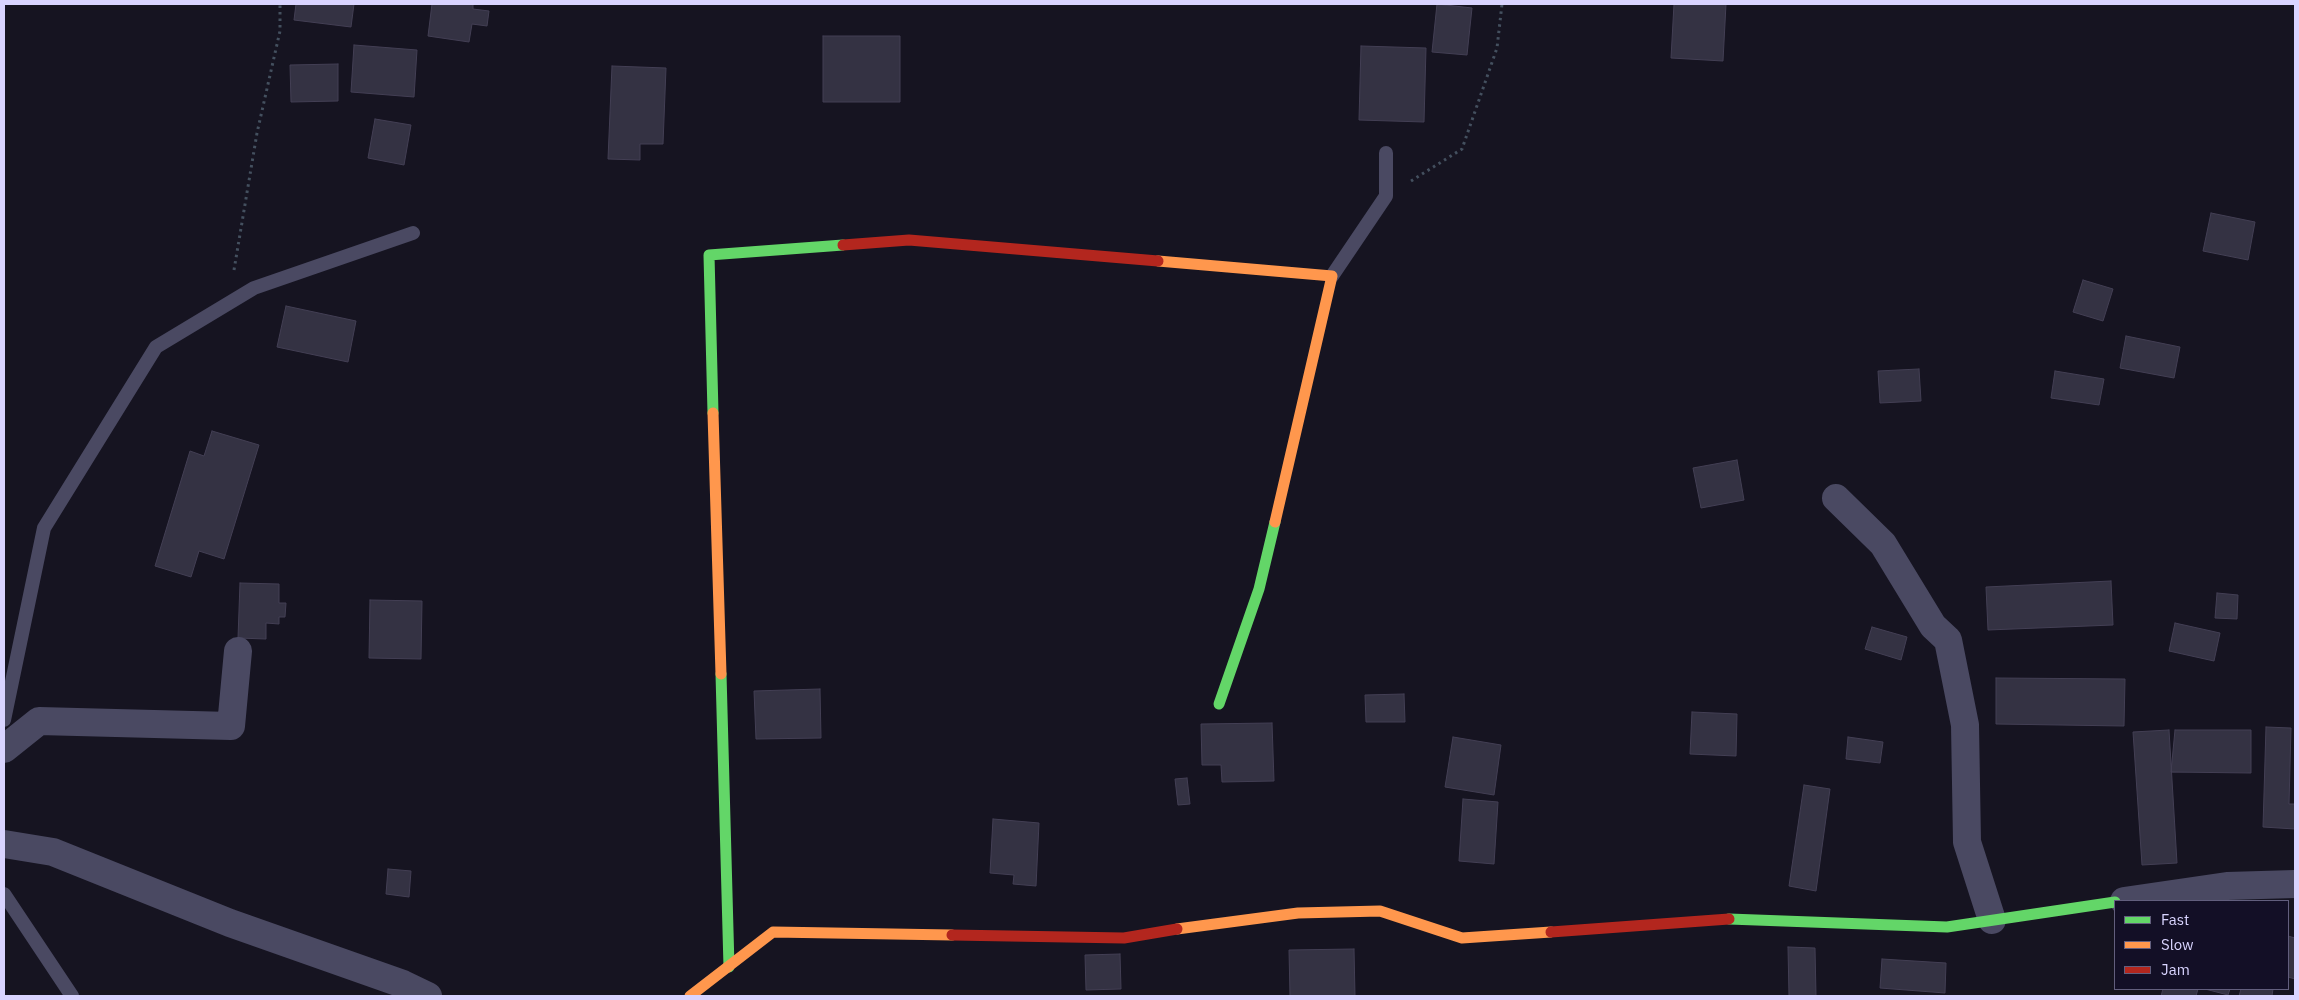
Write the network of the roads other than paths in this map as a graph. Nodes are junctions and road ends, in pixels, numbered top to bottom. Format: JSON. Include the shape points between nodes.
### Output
{"nodes":[{"id":1,"x":1386,"y":152,"type":"dead end"},
{"id":2,"x":413,"y":232,"type":"dead end"},
{"id":3,"x":1332,"y":276,"type":"junction"},
{"id":4,"x":1836,"y":498,"type":"dead end"},
{"id":5,"x":238,"y":651,"type":"dead end"},
{"id":6,"x":1219,"y":704,"type":"dead end"},
{"id":7,"x":4,"y":720,"type":"edge"},
{"id":8,"x":4,"y":749,"type":"edge"},
{"id":9,"x":4,"y":844,"type":"edge"},
{"id":10,"x":2295,"y":884,"type":"edge"},
{"id":11,"x":4,"y":894,"type":"edge"},
{"id":12,"x":2131,"y":900,"type":"edge"},
{"id":13,"x":2114,"y":902,"type":"edge"},
{"id":14,"x":1992,"y":920,"type":"junction"},
{"id":15,"x":729,"y":967,"type":"junction"},
{"id":16,"x":72,"y":996,"type":"edge"},
{"id":17,"x":428,"y":996,"type":"edge"},
{"id":18,"x":690,"y":996,"type":"edge"}],
"edges":[{"from":1,"to":3,"type":"lane","via":[[1386,196]]},
{"from":2,"to":7,"type":"lane","via":[[254,288],[156,348],[44,528]]},
{"from":3,"to":6,"type":"street","via":[[1259,589]]},
{"from":3,"to":15,"type":"street","via":[[909,240],[709,255]]},
{"from":4,"to":14,"type":"street","via":[[1883,544],[1933,626],[1948,640],[1965,725],[1967,842]]},
{"from":5,"to":8,"type":"street","via":[[231,726],[39,722]]},
{"from":9,"to":17,"type":"street","via":[[53,852],[230,923]]},
{"from":10,"to":12,"type":"street","via":[[2228,886]]},
{"from":11,"to":16,"type":"lane"},
{"from":13,"to":14,"type":"street"},
{"from":14,"to":15,"type":"street","via":[[1947,927],[1740,918],[1462,938],[1380,912],[1289,914],[1216,922],[1124,938],[773,932]]},
{"from":15,"to":18,"type":"street"}]}
